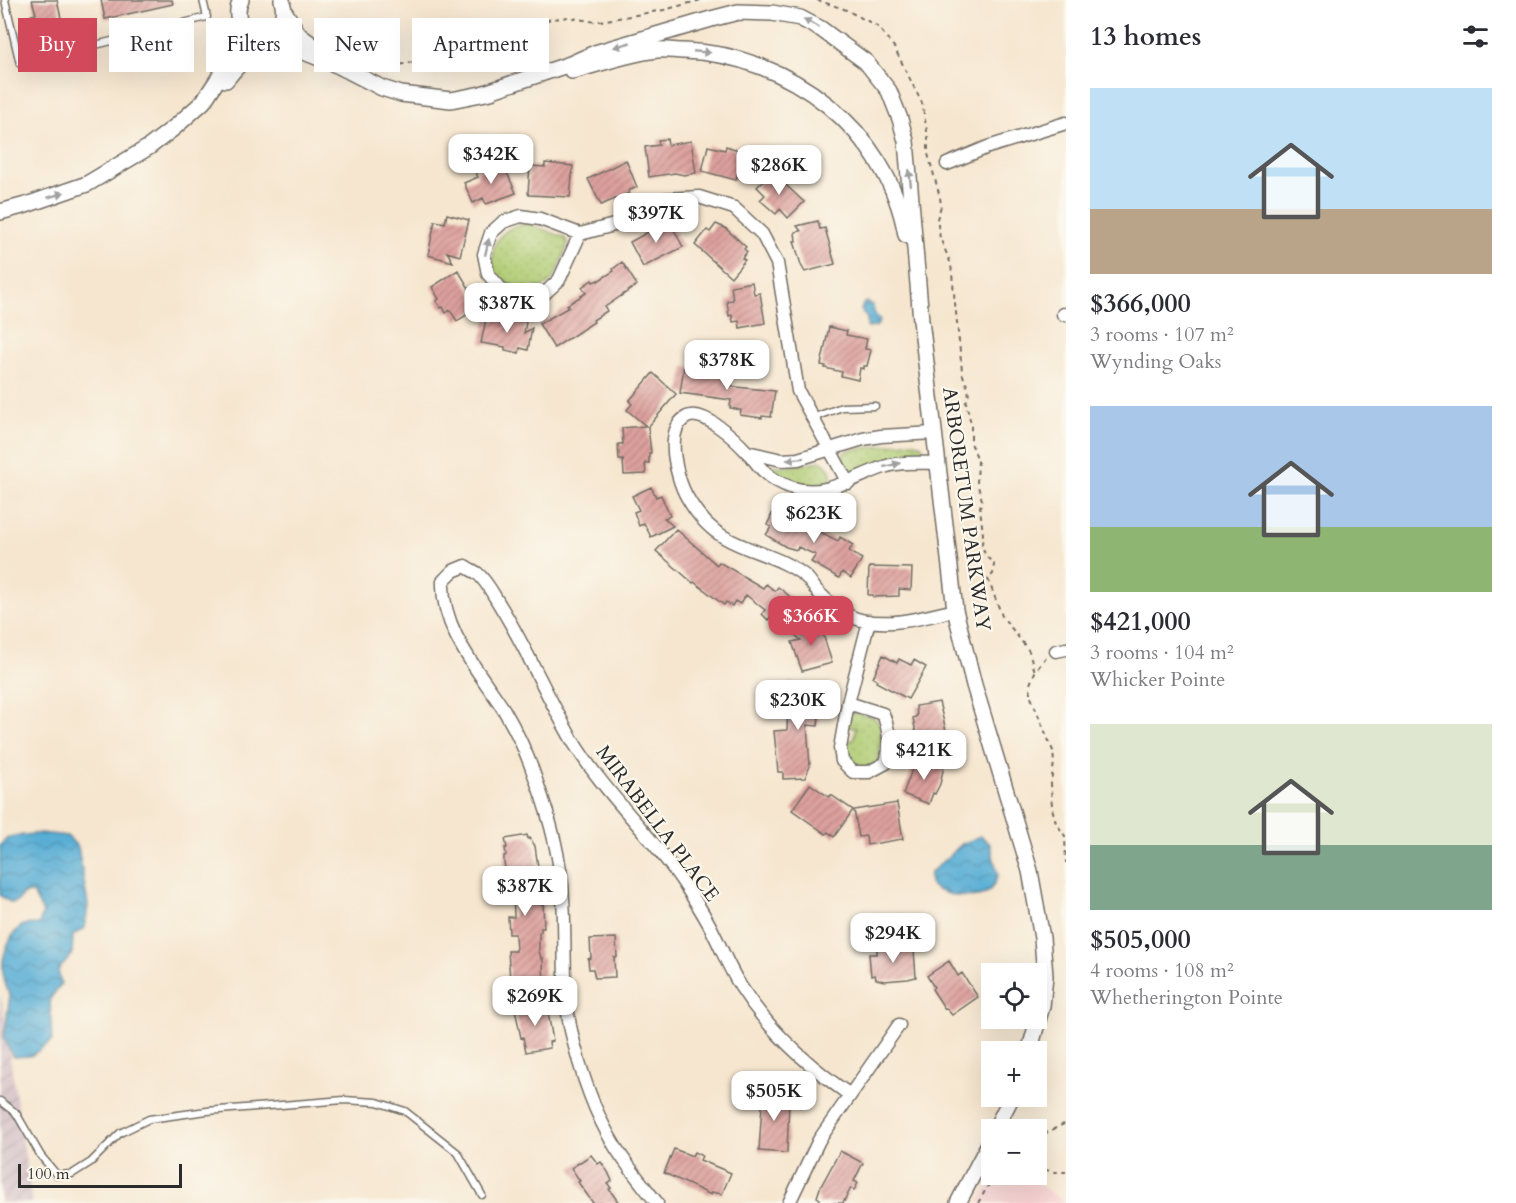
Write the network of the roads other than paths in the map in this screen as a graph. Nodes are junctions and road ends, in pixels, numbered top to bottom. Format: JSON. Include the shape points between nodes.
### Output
{"nodes":[{"id":1,"x":5,"y":0,"type":"edge"},
{"id":2,"x":203,"y":0,"type":"edge"},
{"id":3,"x":241,"y":0,"type":"edge"},
{"id":4,"x":282,"y":4,"type":"edge"},
{"id":5,"x":239,"y":18,"type":"edge"},
{"id":6,"x":314,"y":47,"type":"edge"},
{"id":7,"x":223,"y":72,"type":"edge"},
{"id":8,"x":232,"y":72,"type":"edge"},
{"id":9,"x":351,"y":72,"type":"edge"},
{"id":10,"x":481,"y":94,"type":"junction"},
{"id":11,"x":203,"y":102,"type":"junction"},
{"id":12,"x":1066,"y":123,"type":"edge"},
{"id":13,"x":947,"y":164,"type":"dead end"},
{"id":14,"x":0,"y":212,"type":"edge"},
{"id":15,"x":580,"y":234,"type":"junction"},
{"id":16,"x":921,"y":320,"type":"junction"},
{"id":17,"x":875,"y":406,"type":"dead end"},
{"id":18,"x":811,"y":419,"type":"junction"},
{"id":19,"x":934,"y":433,"type":"junction"},
{"id":20,"x":830,"y":449,"type":"junction"},
{"id":21,"x":747,"y":452,"type":"junction"},
{"id":22,"x":938,"y":463,"type":"junction"},
{"id":23,"x":848,"y":483,"type":"junction"},
{"id":24,"x":956,"y":610,"type":"junction"},
{"id":25,"x":869,"y":621,"type":"junction"},
{"id":26,"x":848,"y":703,"type":"junction"},
{"id":27,"x":899,"y":1025,"type":"dead end"},
{"id":28,"x":1032,"y":1041,"type":"edge"},
{"id":29,"x":850,"y":1095,"type":"junction"},
{"id":30,"x":0,"y":1101,"type":"edge"},
{"id":31,"x":981,"y":1159,"type":"edge"},
{"id":32,"x":482,"y":1195,"type":"dead end"},
{"id":33,"x":657,"y":1203,"type":"edge"},
{"id":34,"x":789,"y":1203,"type":"edge"},
{"id":35,"x":958,"y":1203,"type":"edge"}],
"edges":[{"from":1,"to":2,"type":"lane","via":[[20,64],[207,17]]},
{"from":3,"to":5,"type":"street","name":"ARBORETUM PARKWAY"},
{"from":4,"to":6,"type":"street","name":"ARBORETUM PARKWAY","via":[[302,38]]},
{"from":7,"to":11,"type":"street"},
{"from":8,"to":11,"type":"street"},
{"from":9,"to":10,"type":"street","name":"ARBORETUM PARKWAY","via":[[382,88],[414,97],[451,100]]},
{"from":10,"to":16,"type":"street","name":"ARBORETUM PARKWAY","one_way":true,"via":[[657,50],[720,54],[785,76],[843,118],[868,146],[888,179],[903,217]]},
{"from":16,"to":10,"type":"street","name":"ARBORETUM PARKWAY","one_way":true,"via":[[906,141],[894,104],[866,62],[811,23],[772,13],[738,12],[595,53]]},
{"from":14,"to":11,"type":"street","one_way":true,"via":[[87,184],[148,147]]},
{"from":12,"to":13,"type":"street"},
{"from":15,"to":15,"type":"street","one_way":true,"via":[[559,280],[543,294],[520,298],[502,290],[488,274],[484,254],[491,233],[503,222],[521,216]]},
{"from":15,"to":18,"type":"street","via":[[618,224],[666,199],[699,197],[734,208],[762,234],[777,263],[798,391]]},
{"from":16,"to":19,"type":"street","name":"ARBORETUM PARKWAY"},
{"from":17,"to":18,"type":"lane","via":[[842,407]]},
{"from":18,"to":20,"type":"street"},
{"from":19,"to":20,"type":"street","via":[[881,436]]},
{"from":19,"to":22,"type":"street","name":"ARBORETUM PARKWAY"},
{"from":20,"to":21,"type":"street","one_way":true,"via":[[814,456],[783,460]]},
{"from":20,"to":23,"type":"street"},
{"from":21,"to":23,"type":"street","via":[[765,472],[793,488],[822,490]]},
{"from":21,"to":25,"type":"street","via":[[707,418],[687,418],[678,426],[675,460],[693,507],[722,536],[786,565],[805,576],[838,609]]},
{"from":23,"to":22,"type":"street","one_way":true,"via":[[884,466]]},
{"from":22,"to":24,"type":"street","name":"ARBORETUM PARKWAY"},
{"from":24,"to":25,"type":"street","via":[[899,622]]},
{"from":24,"to":28,"type":"street","name":"ARBORETUM PARKWAY","via":[[1039,914],[1045,976]]},
{"from":25,"to":26,"type":"street"},
{"from":26,"to":26,"type":"street","via":[[840,748],[842,761],[853,772],[869,772],[886,763],[889,729],[883,714]]},
{"from":27,"to":29,"type":"street"},
{"from":29,"to":33,"type":"street","name":"MIRABELLA PLACE","via":[[815,1070],[762,1016],[741,987],[681,879],[604,787],[573,742],[493,594],[478,574],[465,566],[453,572],[443,581],[448,616],[461,645],[523,747],[555,844],[563,897],[564,975],[580,1064],[615,1147]]},
{"from":29,"to":34,"type":"street","via":[[819,1140]]},
{"from":30,"to":32,"type":"lane","via":[[16,1113],[41,1156],[57,1174],[72,1174],[92,1162],[120,1133],[149,1119],[306,1102],[377,1102],[405,1111],[458,1153]]},
{"from":31,"to":35,"type":"street"}]}
